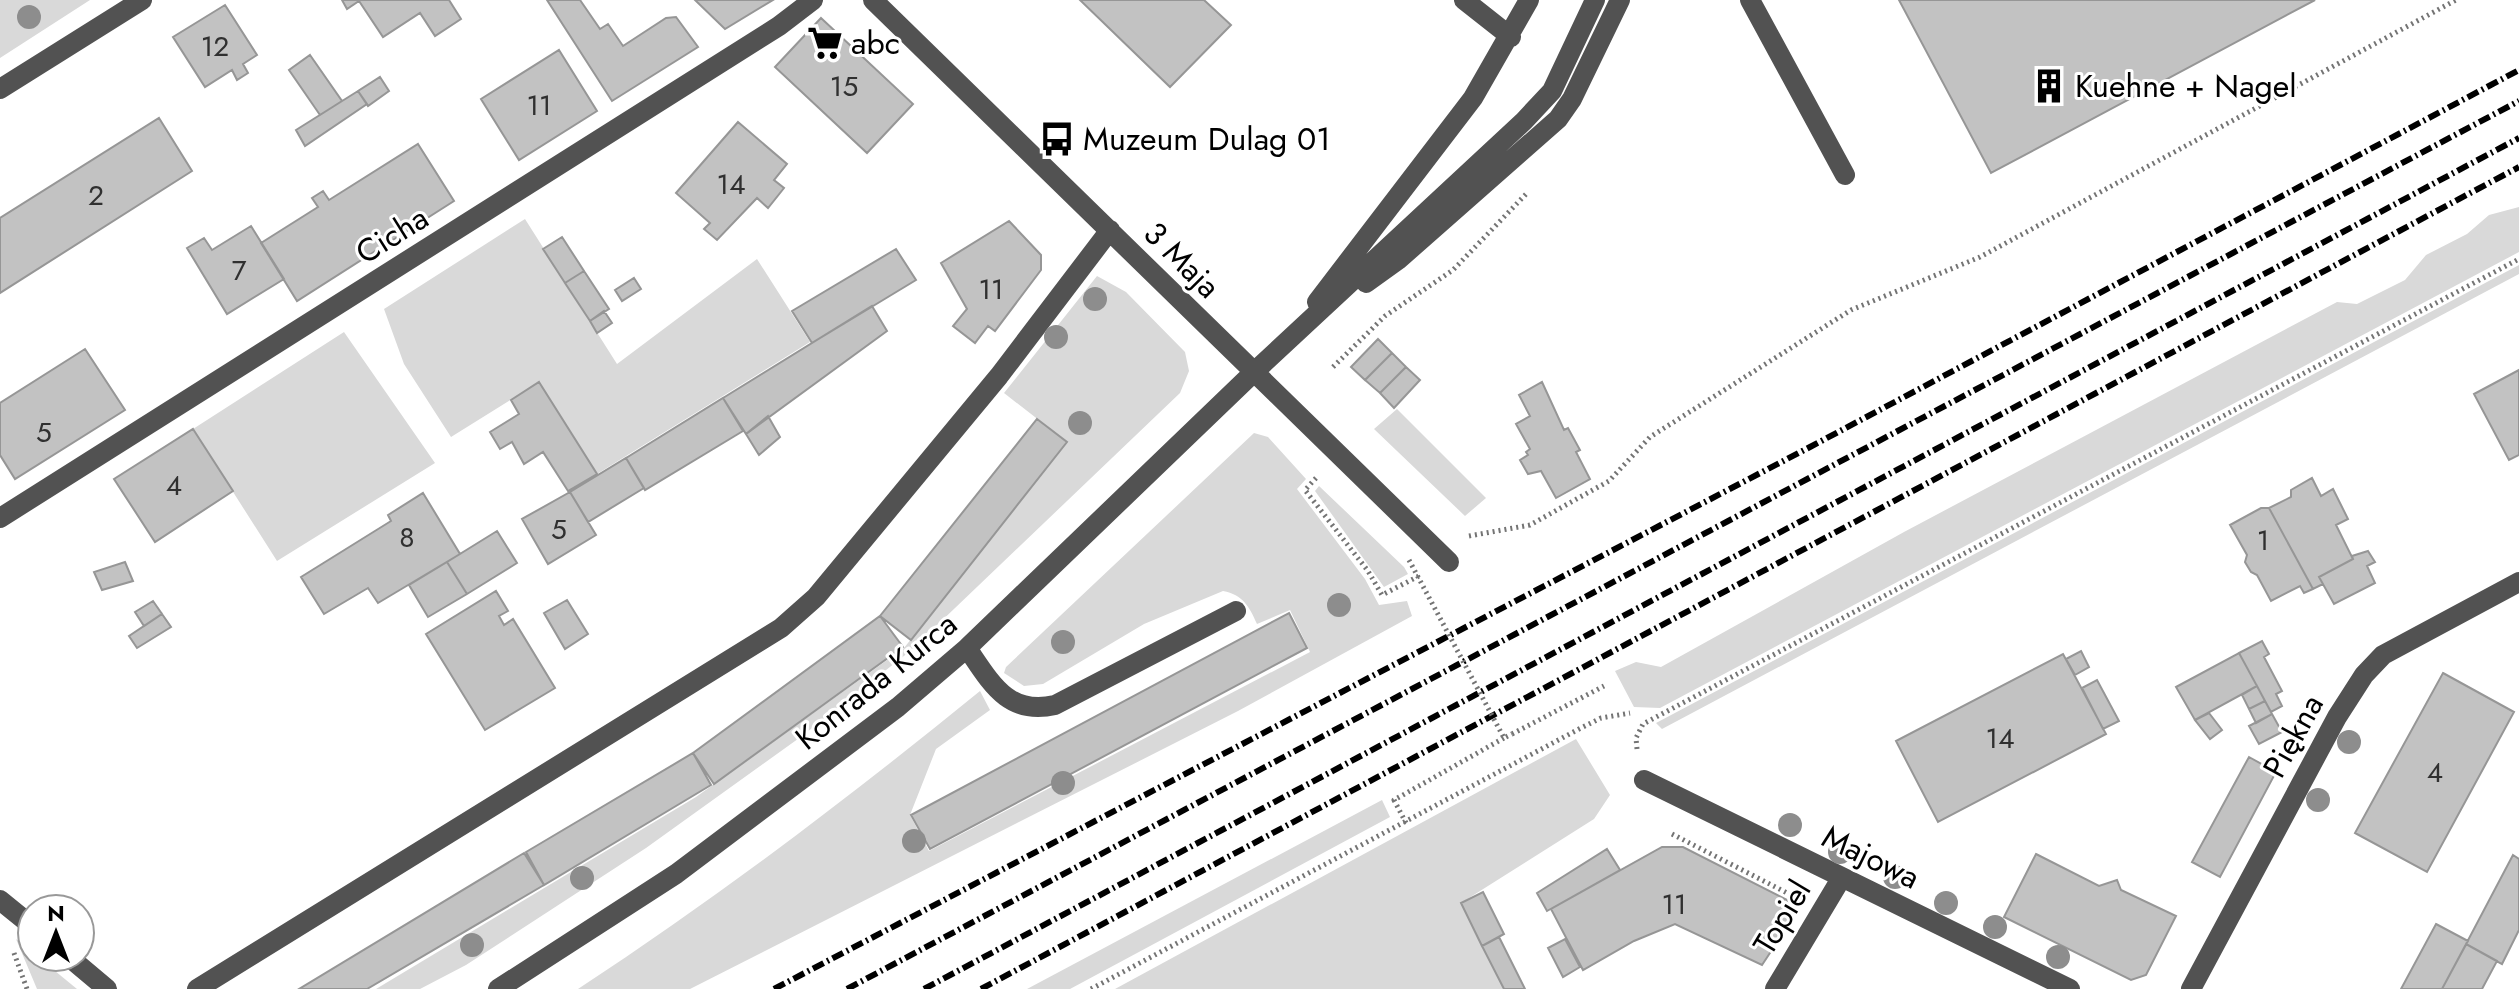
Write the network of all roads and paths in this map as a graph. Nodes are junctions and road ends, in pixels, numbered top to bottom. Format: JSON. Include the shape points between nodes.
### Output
{"nodes":[{"id":1,"x":142,"y":0,"type":"edge"},
{"id":2,"x":813,"y":0,"type":"edge"},
{"id":3,"x":873,"y":0,"type":"edge"},
{"id":4,"x":1464,"y":0,"type":"edge"},
{"id":5,"x":1529,"y":0,"type":"edge"},
{"id":6,"x":1595,"y":0,"type":"edge"},
{"id":7,"x":1620,"y":0,"type":"edge"},
{"id":8,"x":1750,"y":0,"type":"edge"},
{"id":9,"x":2456,"y":0,"type":"edge"},
{"id":10,"x":1511,"y":37,"type":"junction"},
{"id":11,"x":0,"y":89,"type":"edge"},
{"id":12,"x":1845,"y":175,"type":"dead end"},
{"id":13,"x":1110,"y":230,"type":"junction"},
{"id":14,"x":2519,"y":259,"type":"edge"},
{"id":15,"x":1294,"y":334,"type":"junction"},
{"id":16,"x":1253,"y":373,"type":"junction"},
{"id":17,"x":1320,"y":475,"type":"dead end"},
{"id":18,"x":0,"y":518,"type":"edge"},
{"id":19,"x":1464,"y":537,"type":"dead end"},
{"id":20,"x":1409,"y":560,"type":"dead end"},
{"id":21,"x":1449,"y":562,"type":"dead end"},
{"id":22,"x":1419,"y":576,"type":"junction"},
{"id":23,"x":2519,"y":582,"type":"edge"},
{"id":24,"x":1236,"y":611,"type":"dead end"},
{"id":25,"x":967,"y":648,"type":"junction"},
{"id":26,"x":1604,"y":686,"type":"dead end"},
{"id":27,"x":1630,"y":713,"type":"dead end"},
{"id":28,"x":1643,"y":724,"type":"dead end"},
{"id":29,"x":1504,"y":738,"type":"junction"},
{"id":30,"x":1644,"y":780,"type":"dead end"},
{"id":31,"x":1406,"y":823,"type":"junction"},
{"id":32,"x":1671,"y":833,"type":"dead end"},
{"id":33,"x":1842,"y":877,"type":"junction"},
{"id":34,"x":0,"y":900,"type":"edge"},
{"id":35,"x":1806,"y":903,"type":"dead end"},
{"id":36,"x":16,"y":913,"type":"edge"},
{"id":37,"x":88,"y":973,"type":"edge"},
{"id":38,"x":107,"y":989,"type":"edge"},
{"id":39,"x":197,"y":989,"type":"edge"},
{"id":40,"x":498,"y":989,"type":"edge"},
{"id":41,"x":1091,"y":989,"type":"edge"},
{"id":42,"x":1775,"y":989,"type":"edge"},
{"id":43,"x":2070,"y":989,"type":"edge"},
{"id":44,"x":2191,"y":989,"type":"edge"}],
"edges":[{"from":1,"to":11,"type":"street"},
{"from":2,"to":18,"type":"street","name":"Cicha"},
{"from":3,"to":13,"type":"street","name":"3 Maja"},
{"from":4,"to":10,"type":"street"},
{"from":5,"to":10,"type":"street"},
{"from":6,"to":15,"type":"street","via":[[1552,91]]},
{"from":7,"to":15,"type":"street","via":[[1558,119],[1398,260]]},
{"from":8,"to":12,"type":"street"},
{"from":9,"to":19,"type":"path","via":[[1980,257],[1851,310],[1650,437],[1609,481],[1530,525]]},
{"from":10,"to":15,"type":"street","via":[[1473,98]]},
{"from":13,"to":16,"type":"street","name":"3 Maja"},
{"from":13,"to":39,"type":"street","via":[[969,413],[816,597],[781,628]]},
{"from":14,"to":28,"type":"path"},
{"from":15,"to":16,"type":"street","name":"Konrada Kurca"},
{"from":16,"to":21,"type":"street","name":"3 Maja"},
{"from":16,"to":25,"type":"street","name":"Konrada Kurca"},
{"from":17,"to":22,"type":"path","via":[[1305,490],[1382,595]]},
{"from":20,"to":22,"type":"path","bridge":true},
{"from":22,"to":29,"type":"path","bridge":true},
{"from":23,"to":44,"type":"street","name":"Piękna","via":[[2398,646],[2364,675]]},
{"from":24,"to":25,"type":"street","via":[[1055,705],[1034,710],[1013,703]]},
{"from":25,"to":40,"type":"street","name":"Konrada Kurca","via":[[898,707],[676,874]]},
{"from":26,"to":29,"type":"path","bridge":true},
{"from":27,"to":31,"type":"path","via":[[1601,718]]},
{"from":29,"to":31,"type":"path","via":[[1394,800]]},
{"from":30,"to":33,"type":"street","name":"Majowa"},
{"from":31,"to":41,"type":"path"},
{"from":32,"to":35,"type":"path"},
{"from":33,"to":42,"type":"street","name":"Topiel"},
{"from":33,"to":43,"type":"street","name":"Majowa"},
{"from":34,"to":36,"type":"street"},
{"from":37,"to":38,"type":"street"}]}
